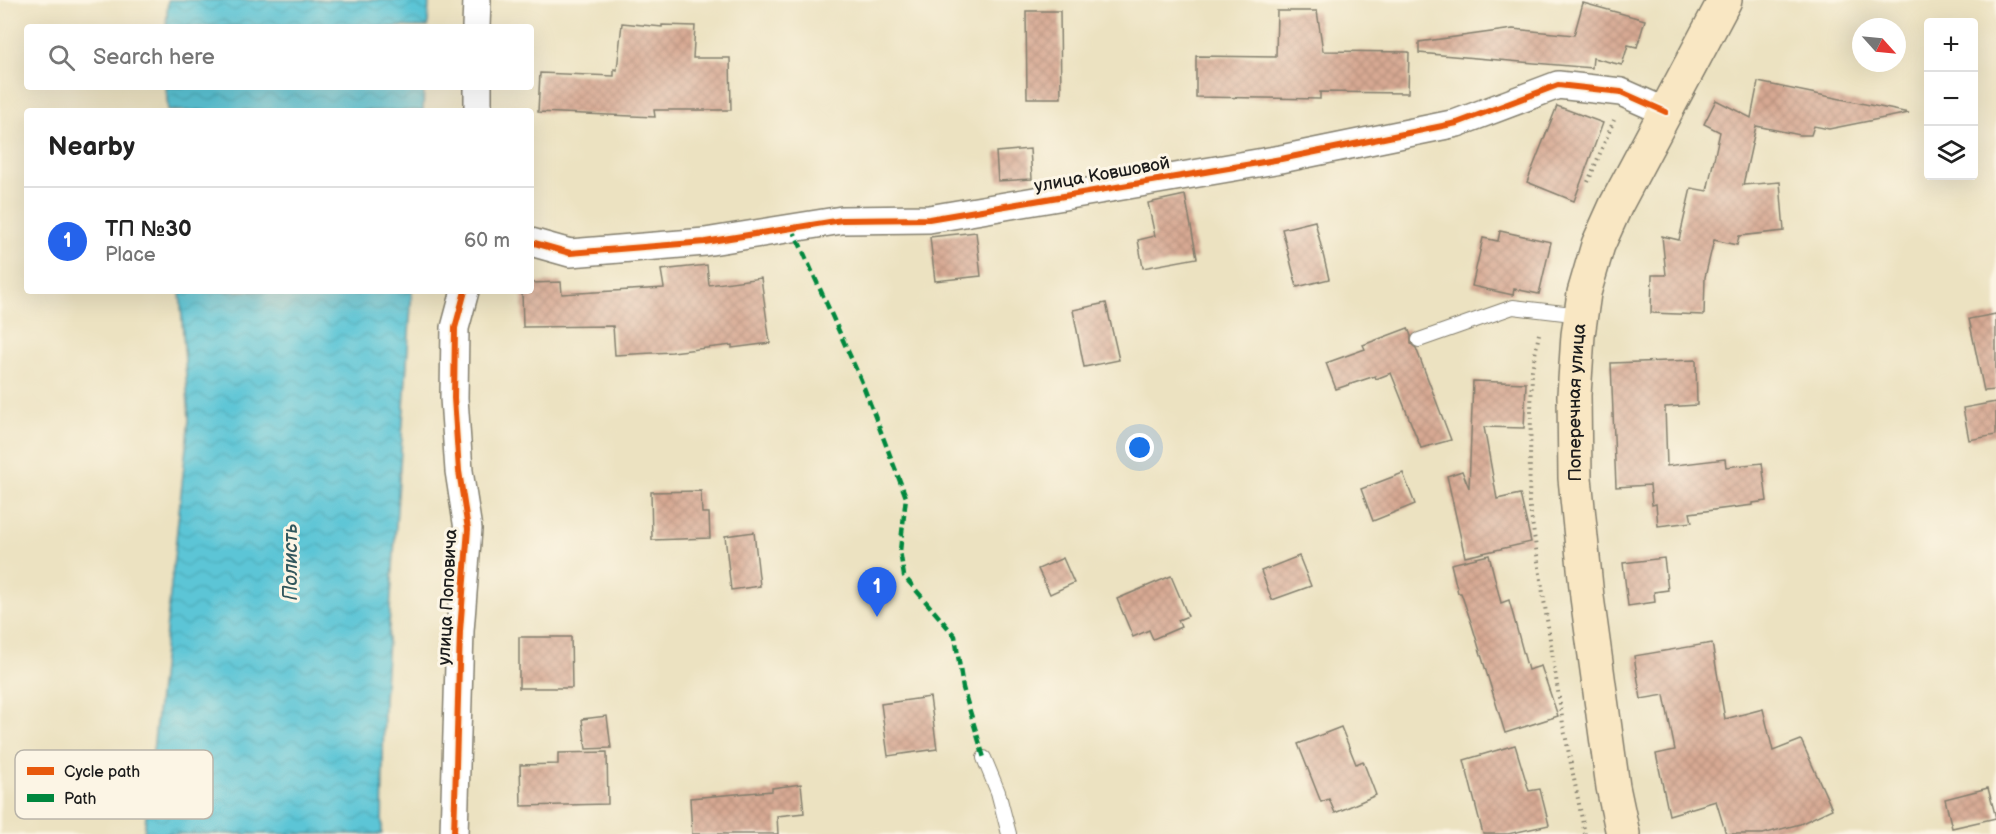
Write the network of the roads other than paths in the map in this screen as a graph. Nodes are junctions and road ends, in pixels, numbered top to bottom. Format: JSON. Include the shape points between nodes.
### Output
{"nodes":[{"id":1,"x":477,"y":0,"type":"edge"},
{"id":2,"x":1725,"y":0,"type":"edge"},
{"id":3,"x":476,"y":24,"type":"edge"},
{"id":4,"x":478,"y":90,"type":"edge"},
{"id":5,"x":478,"y":108,"type":"edge"},
{"id":6,"x":1666,"y":112,"type":"junction"},
{"id":7,"x":534,"y":243,"type":"edge"},
{"id":8,"x":464,"y":294,"type":"edge"},
{"id":9,"x":1581,"y":315,"type":"junction"},
{"id":10,"x":1419,"y":340,"type":"dead end"},
{"id":11,"x":984,"y":758,"type":"dead end"},
{"id":12,"x":454,"y":834,"type":"edge"},
{"id":13,"x":1009,"y":834,"type":"edge"},
{"id":14,"x":1623,"y":834,"type":"edge"}],
"edges":[{"from":1,"to":3,"type":"street"},
{"from":2,"to":6,"type":"main road","name":"Поперечная улица"},
{"from":4,"to":5,"type":"street"},
{"from":6,"to":7,"type":"street","name":"улица Ковшовой","via":[[1621,92],[1558,85],[1457,123],[1281,159],[929,219],[842,220],[705,242],[570,253]]},
{"from":6,"to":9,"type":"main road","name":"Поперечная улица","via":[[1598,245]]},
{"from":8,"to":12,"type":"street","name":"улица Поповича","via":[[455,328],[459,471],[468,529],[460,631]]},
{"from":9,"to":10,"type":"lane","via":[[1514,307]]},
{"from":9,"to":14,"type":"main road","name":"Поперечная улица","via":[[1574,395],[1575,478],[1587,597]]},
{"from":11,"to":13,"type":"lane"}]}
